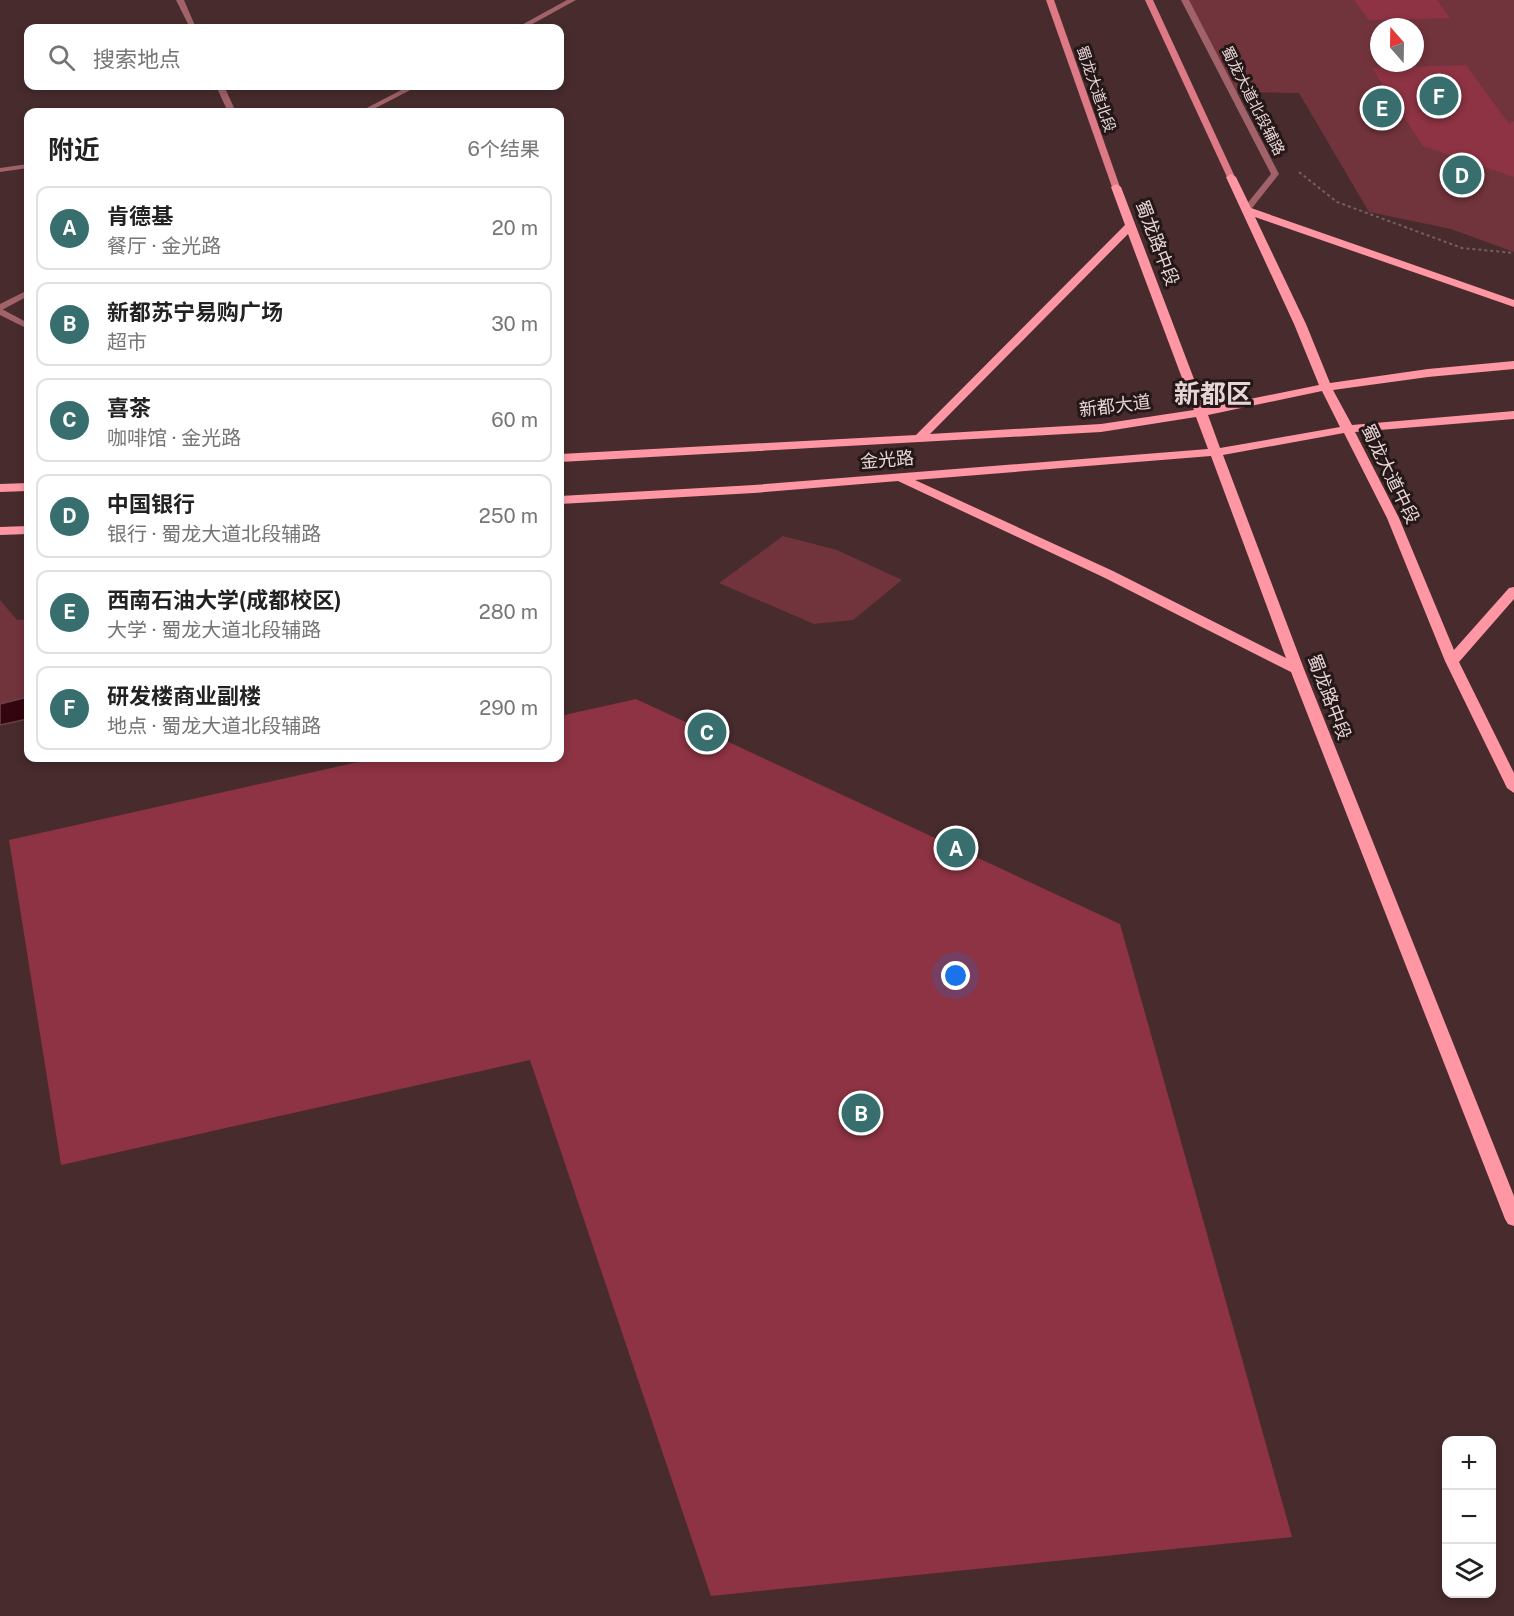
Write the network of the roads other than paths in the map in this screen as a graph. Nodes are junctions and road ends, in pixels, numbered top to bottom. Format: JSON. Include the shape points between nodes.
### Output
{"nodes":[{"id":1,"x":180,"y":0,"type":"edge"},
{"id":2,"x":573,"y":0,"type":"edge"},
{"id":3,"x":1050,"y":0,"type":"edge"},
{"id":4,"x":1149,"y":0,"type":"edge"},
{"id":5,"x":1185,"y":0,"type":"edge"},
{"id":6,"x":191,"y":24,"type":"edge"},
{"id":7,"x":528,"y":24,"type":"edge"},
{"id":8,"x":222,"y":90,"type":"edge"},
{"id":9,"x":406,"y":90,"type":"edge"},
{"id":10,"x":230,"y":108,"type":"edge"},
{"id":11,"x":371,"y":108,"type":"edge"},
{"id":12,"x":24,"y":167,"type":"edge"},
{"id":13,"x":0,"y":170,"type":"edge"},
{"id":14,"x":1231,"y":177,"type":"joint"},
{"id":15,"x":1116,"y":187,"type":"joint"},
{"id":16,"x":1246,"y":210,"type":"junction"},
{"id":17,"x":1129,"y":227,"type":"junction"},
{"id":18,"x":24,"y":295,"type":"edge"},
{"id":19,"x":1514,"y":304,"type":"edge"},
{"id":20,"x":0,"y":310,"type":"edge"},
{"id":21,"x":24,"y":324,"type":"edge"},
{"id":22,"x":1514,"y":360,"type":"edge"},
{"id":23,"x":1514,"y":365,"type":"edge"},
{"id":24,"x":1494,"y":367,"type":"junction"},
{"id":25,"x":1326,"y":387,"type":"junction"},
{"id":26,"x":1202,"y":412,"type":"junction"},
{"id":27,"x":1514,"y":415,"type":"edge"},
{"id":28,"x":1348,"y":429,"type":"junction"},
{"id":29,"x":921,"y":436,"type":"junction"},
{"id":30,"x":1217,"y":452,"type":"junction"},
{"id":31,"x":564,"y":458,"type":"edge"},
{"id":32,"x":900,"y":477,"type":"junction"},
{"id":33,"x":24,"y":486,"type":"edge"},
{"id":34,"x":0,"y":488,"type":"edge"},
{"id":35,"x":564,"y":500,"type":"edge"},
{"id":36,"x":24,"y":530,"type":"edge"},
{"id":37,"x":0,"y":531,"type":"edge"},
{"id":38,"x":1514,"y":591,"type":"edge"},
{"id":39,"x":1452,"y":661,"type":"junction"},
{"id":40,"x":1297,"y":669,"type":"junction"},
{"id":41,"x":1514,"y":788,"type":"edge"},
{"id":42,"x":1514,"y":1219,"type":"edge"}],
"edges":[{"from":1,"to":6,"type":"street"},
{"from":2,"to":7,"type":"street"},
{"from":3,"to":15,"type":"main road","name":"蜀龙大道北段"},
{"from":4,"to":14,"type":"main road"},
{"from":5,"to":16,"type":"street","name":"蜀龙大道北段辅路","via":[[1275,174]]},
{"from":8,"to":10,"type":"street"},
{"from":9,"to":11,"type":"street"},
{"from":12,"to":13,"type":"street"},
{"from":14,"to":16,"type":"main road","name":"蜀龙大道中段"},
{"from":15,"to":17,"type":"main road","name":"蜀龙路中段"},
{"from":16,"to":19,"type":"main road"},
{"from":16,"to":25,"type":"main road","name":"蜀龙大道中段"},
{"from":17,"to":26,"type":"main road","name":"蜀龙路中段"},
{"from":17,"to":29,"type":"main road"},
{"from":18,"to":20,"type":"street"},
{"from":20,"to":21,"type":"street"},
{"from":22,"to":24,"type":"street"},
{"from":23,"to":24,"type":"main road","name":"新都大道"},
{"from":24,"to":25,"type":"main road","name":"新都大道"},
{"from":25,"to":26,"type":"main road","name":"新都大道"},
{"from":25,"to":28,"type":"main road","name":"蜀龙大道中段"},
{"from":26,"to":29,"type":"main road","name":"新都大道","via":[[1101,428]]},
{"from":26,"to":30,"type":"main road","name":"蜀龙路中段"},
{"from":27,"to":28,"type":"main road"},
{"from":28,"to":30,"type":"main road","name":"金光路"},
{"from":28,"to":39,"type":"main road","name":"蜀龙大道中段","via":[[1393,518]]},
{"from":29,"to":31,"type":"main road","name":"新都大道"},
{"from":30,"to":32,"type":"main road","name":"金光路"},
{"from":30,"to":40,"type":"main road","name":"蜀龙路中段"},
{"from":32,"to":35,"type":"main road","name":"金光路"},
{"from":32,"to":40,"type":"main road","via":[[1108,574]]},
{"from":33,"to":34,"type":"main road"},
{"from":36,"to":37,"type":"main road"},
{"from":38,"to":39,"type":"main road"},
{"from":39,"to":41,"type":"main road","name":"蜀龙大道中段"},
{"from":40,"to":42,"type":"main road","name":"蜀龙路中段"}]}
